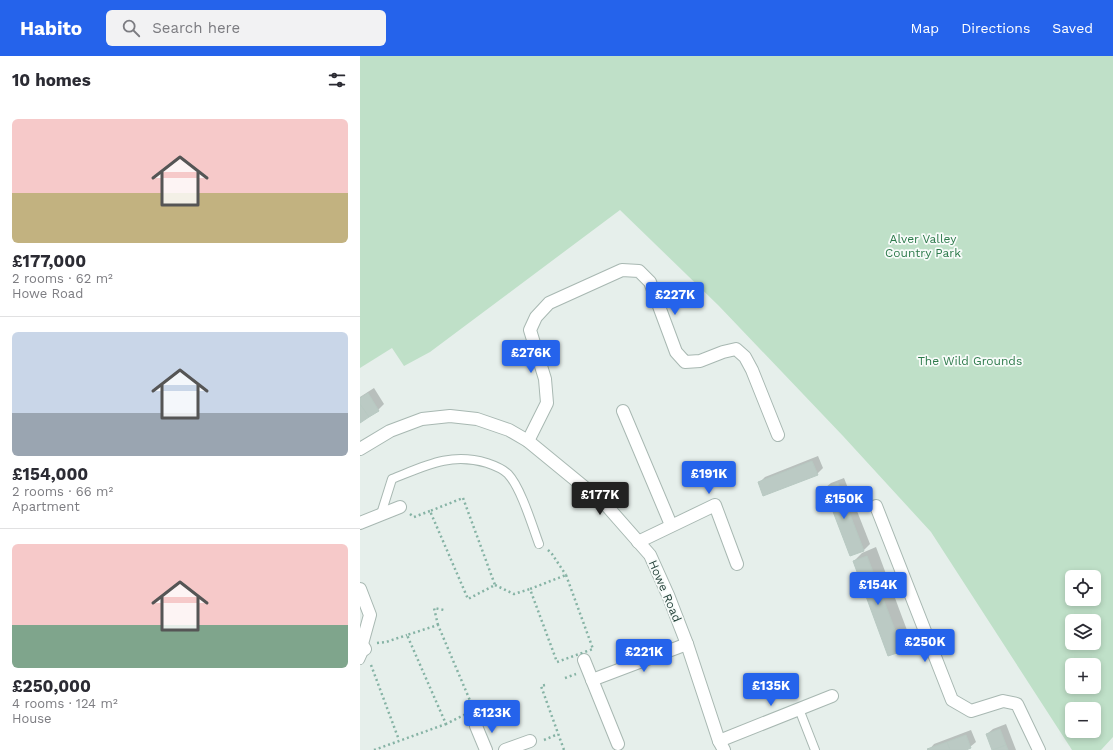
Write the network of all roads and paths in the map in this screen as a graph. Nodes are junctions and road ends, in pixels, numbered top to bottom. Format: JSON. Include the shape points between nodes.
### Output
{"nodes":[{"id":1,"x":623,"y":411,"type":"dead end"},
{"id":2,"x":778,"y":435,"type":"dead end"},
{"id":3,"x":528,"y":440,"type":"junction"},
{"id":4,"x":360,"y":449,"type":"edge"},
{"id":5,"x":876,"y":506,"type":"dead end"},
{"id":6,"x":400,"y":507,"type":"joint"},
{"id":7,"x":430,"y":511,"type":"junction"},
{"id":8,"x":382,"y":514,"type":"junction"},
{"id":9,"x":360,"y":523,"type":"edge"},
{"id":10,"x":671,"y":525,"type":"junction"},
{"id":11,"x":638,"y":542,"type":"junction"},
{"id":12,"x":539,"y":544,"type":"joint"},
{"id":13,"x":737,"y":564,"type":"dead end"},
{"id":14,"x":566,"y":575,"type":"junction"},
{"id":15,"x":495,"y":585,"type":"junction"},
{"id":16,"x":360,"y":589,"type":"edge"},
{"id":17,"x":530,"y":589,"type":"junction"},
{"id":18,"x":444,"y":610,"type":"dead end"},
{"id":19,"x":438,"y":625,"type":"junction"},
{"id":20,"x":407,"y":636,"type":"junction"},
{"id":21,"x":687,"y":644,"type":"junction"},
{"id":22,"x":362,"y":651,"type":"edge"},
{"id":23,"x":584,"y":660,"type":"dead end"},
{"id":24,"x":592,"y":680,"type":"junction"},
{"id":25,"x":545,"y":685,"type":"dead end"},
{"id":26,"x":832,"y":696,"type":"dead end"},
{"id":27,"x":799,"y":709,"type":"junction"},
{"id":28,"x":446,"y":724,"type":"junction"},
{"id":29,"x":476,"y":726,"type":"dead end"},
{"id":30,"x":399,"y":740,"type":"junction"},
{"id":31,"x":530,"y":741,"type":"dead end"},
{"id":32,"x":618,"y":744,"type":"dead end"},
{"id":33,"x":722,"y":745,"type":"edge"},
{"id":34,"x":374,"y":750,"type":"edge"},
{"id":35,"x":486,"y":750,"type":"edge"},
{"id":36,"x":505,"y":750,"type":"edge"},
{"id":37,"x":564,"y":750,"type":"edge"},
{"id":38,"x":815,"y":750,"type":"edge"},
{"id":39,"x":1039,"y":750,"type":"edge"}],
"edges":[{"from":1,"to":10,"type":"street"},
{"from":2,"to":3,"type":"street","via":[[745,357],[736,349],[700,361],[685,362],[676,352],[650,282],[640,271],[622,270],[549,302],[536,317],[530,330],[545,379],[547,403]]},
{"from":3,"to":4,"type":"street","name":"Howe Road","via":[[509,430],[477,419],[450,416],[422,419],[390,431]]},
{"from":3,"to":11,"type":"street","name":"Howe Road","via":[[606,505]]},
{"from":5,"to":39,"type":"street","via":[[952,700],[971,711],[1003,700],[1017,704]]},
{"from":6,"to":7,"type":"path","via":[[414,517]]},
{"from":6,"to":8,"type":"street"},
{"from":7,"to":15,"type":"path","via":[[463,498]]},
{"from":7,"to":15,"type":"path","via":[[466,600]]},
{"from":8,"to":9,"type":"street"},
{"from":8,"to":12,"type":"lane","via":[[392,479],[438,461],[474,459],[492,464],[508,473],[517,486]]},
{"from":10,"to":11,"type":"street"},
{"from":10,"to":13,"type":"street","via":[[715,506]]},
{"from":11,"to":21,"type":"street","name":"Howe Road","via":[[650,555]]},
{"from":12,"to":14,"type":"path","via":[[552,554]]},
{"from":14,"to":17,"type":"path"},
{"from":14,"to":17,"type":"path","via":[[593,649],[557,662]]},
{"from":15,"to":17,"type":"path","via":[[514,594]]},
{"from":16,"to":22,"type":"street","via":[[370,615]]},
{"from":18,"to":19,"type":"path","via":[[434,608]]},
{"from":19,"to":20,"type":"path"},
{"from":19,"to":28,"type":"path","via":[[474,710]]},
{"from":20,"to":22,"type":"path"},
{"from":20,"to":28,"type":"path"},
{"from":21,"to":24,"type":"street"},
{"from":21,"to":33,"type":"street","name":"Howe Road"},
{"from":22,"to":30,"type":"path"},
{"from":23,"to":24,"type":"street"},
{"from":24,"to":32,"type":"street"},
{"from":25,"to":37,"type":"path","via":[[541,686]]},
{"from":26,"to":27,"type":"street"},
{"from":27,"to":33,"type":"street"},
{"from":27,"to":38,"type":"lane"},
{"from":28,"to":30,"type":"path"},
{"from":29,"to":35,"type":"street"},
{"from":30,"to":34,"type":"path"},
{"from":31,"to":36,"type":"street"}]}
